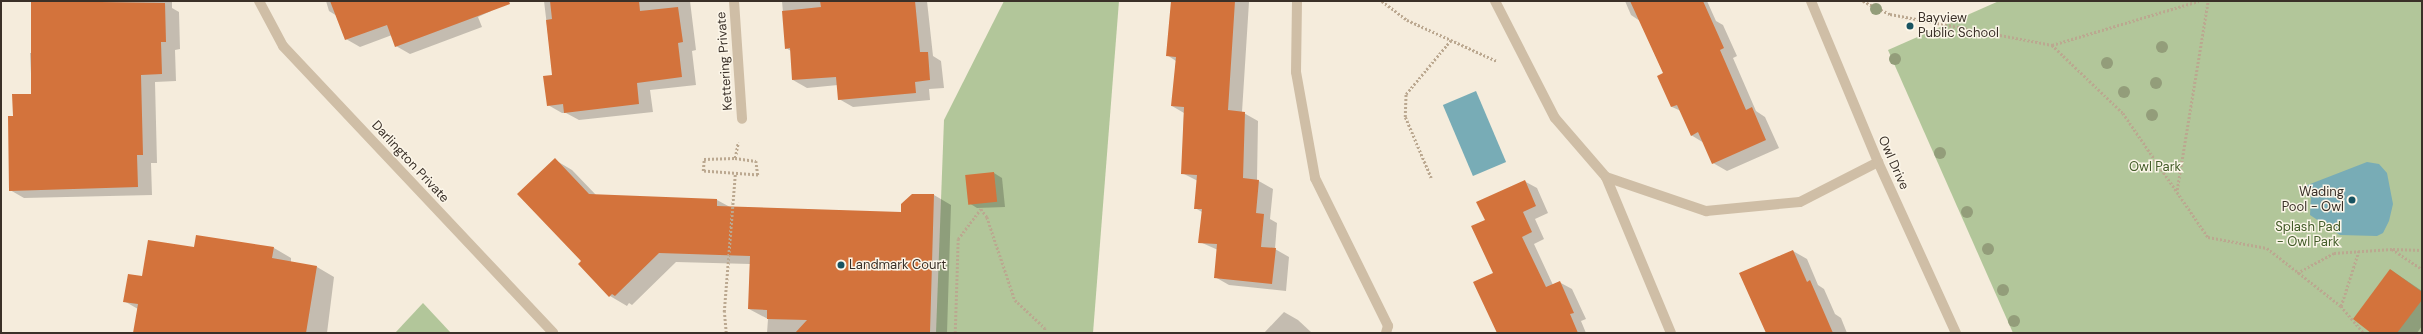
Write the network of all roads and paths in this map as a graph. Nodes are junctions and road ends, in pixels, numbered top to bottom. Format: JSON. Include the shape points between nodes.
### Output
{"nodes":[{"id":1,"x":259,"y":1,"type":"edge"},
{"id":2,"x":734,"y":1,"type":"edge"},
{"id":3,"x":1297,"y":1,"type":"edge"},
{"id":4,"x":1382,"y":1,"type":"edge"},
{"id":5,"x":1495,"y":1,"type":"edge"},
{"id":6,"x":1811,"y":1,"type":"edge"},
{"id":7,"x":1863,"y":1,"type":"edge"},
{"id":8,"x":2199,"y":1,"type":"edge"},
{"id":9,"x":2208,"y":1,"type":"edge"},
{"id":10,"x":1451,"y":40,"type":"junction"},
{"id":11,"x":2052,"y":45,"type":"junction"},
{"id":12,"x":1534,"y":78,"type":"junction"},
{"id":13,"x":742,"y":119,"type":"dead end"},
{"id":14,"x":1878,"y":162,"type":"junction"},
{"id":15,"x":735,"y":174,"type":"junction"},
{"id":16,"x":1606,"y":177,"type":"junction"},
{"id":17,"x":1431,"y":178,"type":"dead end"},
{"id":18,"x":2177,"y":190,"type":"junction"},
{"id":19,"x":2392,"y":249,"type":"junction"},
{"id":20,"x":2359,"y":250,"type":"junction"},
{"id":21,"x":2422,"y":250,"type":"edge"},
{"id":22,"x":2422,"y":269,"type":"edge"},
{"id":23,"x":2297,"y":273,"type":"junction"},
{"id":24,"x":2341,"y":306,"type":"junction"},
{"id":25,"x":553,"y":333,"type":"edge"},
{"id":26,"x":726,"y":333,"type":"edge"},
{"id":27,"x":955,"y":333,"type":"edge"},
{"id":28,"x":1045,"y":333,"type":"edge"},
{"id":29,"x":1386,"y":333,"type":"edge"},
{"id":30,"x":1671,"y":333,"type":"edge"},
{"id":31,"x":1956,"y":333,"type":"edge"},
{"id":32,"x":2364,"y":333,"type":"edge"}],
"edges":[{"from":1,"to":25,"type":"street","name":"Darlington Private","via":[[283,46]]},
{"from":2,"to":13,"type":"street","name":"Kettering Private"},
{"from":3,"to":29,"type":"street","via":[[1296,72],[1315,178],[1388,326]]},
{"from":4,"to":10,"type":"path","via":[[1407,20]]},
{"from":5,"to":12,"type":"street"},
{"from":6,"to":14,"type":"street","name":"Owl Drive"},
{"from":7,"to":11,"type":"path","via":[[1890,14]]},
{"from":8,"to":11,"type":"path"},
{"from":9,"to":18,"type":"path"},
{"from":10,"to":12,"type":"path"},
{"from":10,"to":17,"type":"path","via":[[1406,94],[1405,117]]},
{"from":11,"to":18,"type":"path","via":[[2123,113]]},
{"from":12,"to":16,"type":"street","via":[[1555,118]]},
{"from":14,"to":16,"type":"street","via":[[1800,202],[1706,211]]},
{"from":14,"to":31,"type":"street","name":"Owl Drive"},
{"from":15,"to":15,"type":"path","via":[[758,175],[756,161],[735,158],[704,159],[703,171]]},
{"from":15,"to":26,"type":"path","via":[[724,312]]},
{"from":16,"to":30,"type":"street"},
{"from":18,"to":23,"type":"path","via":[[2208,237],[2267,248]]},
{"from":19,"to":20,"type":"path"},
{"from":19,"to":21,"type":"path"},
{"from":19,"to":22,"type":"path"},
{"from":20,"to":23,"type":"path","via":[[2334,253]]},
{"from":20,"to":24,"type":"path"},
{"from":23,"to":24,"type":"path"},
{"from":24,"to":32,"type":"path"},
{"from":27,"to":28,"type":"path","via":[[958,239],[981,210],[987,217],[1015,300],[1045,328]]}]}
